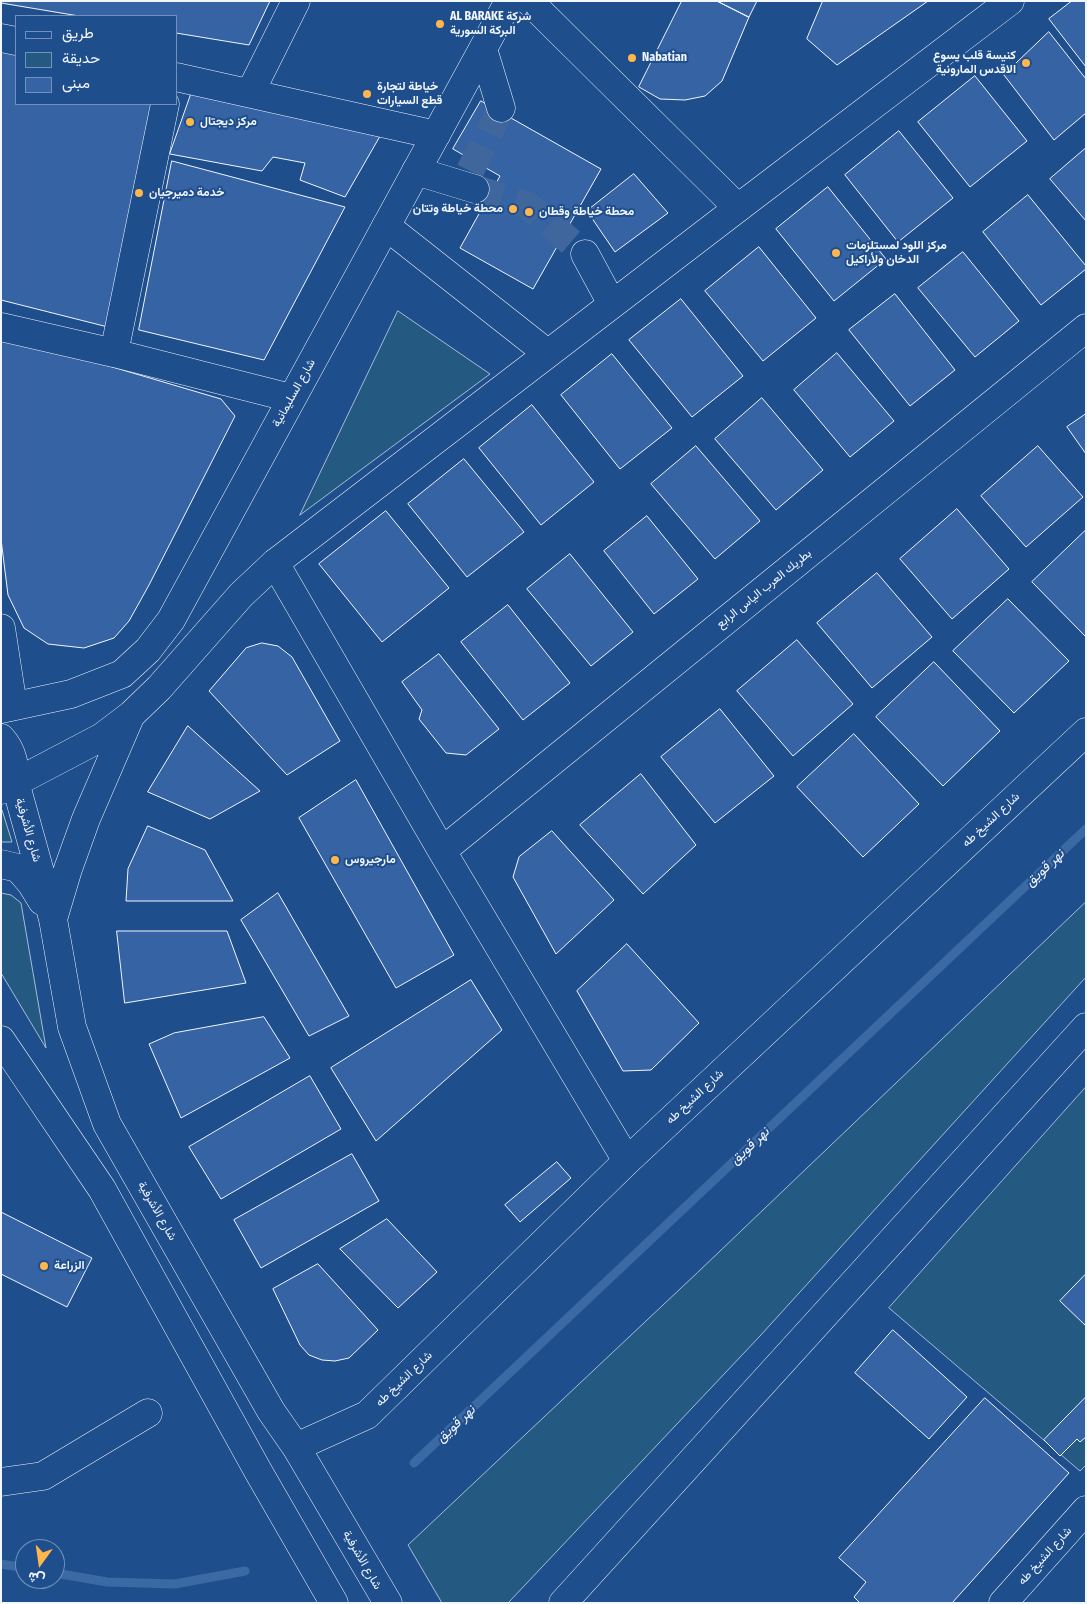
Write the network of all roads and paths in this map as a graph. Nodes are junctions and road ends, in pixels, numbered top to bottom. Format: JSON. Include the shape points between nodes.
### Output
{"nodes":[{"id":1,"x":296,"y":1,"type":"edge"},
{"id":2,"x":509,"y":1,"type":"edge"},
{"id":3,"x":529,"y":1,"type":"edge"},
{"id":4,"x":1010,"y":1,"type":"edge"},
{"id":5,"x":1,"y":38,"type":"edge"},
{"id":6,"x":15,"y":41,"type":"edge"},
{"id":7,"x":483,"y":49,"type":"junction"},
{"id":8,"x":178,"y":77,"type":"edge"},
{"id":9,"x":250,"y":93,"type":"junction"},
{"id":10,"x":165,"y":105,"type":"edge"},
{"id":11,"x":501,"y":108,"type":"tunnel mouth"},
{"id":12,"x":436,"y":135,"type":"junction"},
{"id":13,"x":416,"y":171,"type":"junction"},
{"id":14,"x":470,"y":181,"type":"tunnel mouth"},
{"id":15,"x":738,"y":208,"type":"junction"},
{"id":16,"x":386,"y":226,"type":"junction"},
{"id":17,"x":585,"y":254,"type":"tunnel mouth"},
{"id":18,"x":612,"y":304,"type":"junction"},
{"id":19,"x":1,"y":327,"type":"edge"},
{"id":20,"x":1086,"y":328,"type":"edge"},
{"id":21,"x":114,"y":353,"type":"junction"},
{"id":22,"x":547,"y":353,"type":"junction"},
{"id":23,"x":291,"y":398,"type":"junction"},
{"id":24,"x":276,"y":562,"type":"junction"},
{"id":25,"x":1,"y":628,"type":"edge"},
{"id":26,"x":7,"y":707,"type":"edge"},
{"id":27,"x":131,"y":715,"type":"junction"},
{"id":28,"x":1086,"y":732,"type":"edge"},
{"id":29,"x":1,"y":738,"type":"edge"},
{"id":30,"x":8,"y":786,"type":"edge"},
{"id":31,"x":442,"y":851,"type":"junction"},
{"id":32,"x":1,"y":864,"type":"edge"},
{"id":33,"x":53,"y":919,"type":"junction"},
{"id":34,"x":1086,"y":1027,"type":"edge"},
{"id":35,"x":1,"y":1040,"type":"edge"},
{"id":36,"x":627,"y":1162,"type":"junction"},
{"id":37,"x":148,"y":1413,"type":"dead end"},
{"id":38,"x":296,"y":1447,"type":"junction"},
{"id":39,"x":1,"y":1482,"type":"edge"},
{"id":40,"x":1086,"y":1510,"type":"edge"},
{"id":41,"x":334,"y":1603,"type":"edge"},
{"id":42,"x":388,"y":1603,"type":"edge"},
{"id":43,"x":563,"y":1603,"type":"edge"},
{"id":44,"x":1003,"y":1603,"type":"edge"}],
"edges":[{"from":1,"to":9,"type":"main road"},
{"from":2,"to":7,"type":"main road","name":"شارع السليمانية"},
{"from":3,"to":15,"type":"main road"},
{"from":4,"to":15,"type":"main road"},
{"from":5,"to":6,"type":"main road"},
{"from":7,"to":11,"type":"main road"},
{"from":7,"to":12,"type":"main road","name":"شارع السليمانية"},
{"from":8,"to":9,"type":"main road"},
{"from":9,"to":12,"type":"main road"},
{"from":10,"to":21,"type":"main road"},
{"from":12,"to":13,"type":"main road","name":"شارع السليمانية"},
{"from":13,"to":14,"type":"main road"},
{"from":13,"to":16,"type":"main road","name":"شارع السليمانية"},
{"from":15,"to":18,"type":"main road"},
{"from":16,"to":22,"type":"main road"},
{"from":16,"to":23,"type":"main road","name":"شارع السليمانية"},
{"from":17,"to":18,"type":"main road"},
{"from":18,"to":22,"type":"main road"},
{"from":19,"to":21,"type":"main road"},
{"from":20,"to":31,"type":"main road","name":"بطريك العرب الياس الرابع"},
{"from":21,"to":23,"type":"main road"},
{"from":22,"to":24,"type":"main road"},
{"from":23,"to":26,"type":"main road","name":"شارع السليمانية","via":[[171,620],[148,650],[122,674],[71,694]]},
{"from":24,"to":27,"type":"main road","via":[[241,595]]},
{"from":24,"to":31,"type":"main road"},
{"from":25,"to":26,"type":"main road"},
{"from":27,"to":30,"type":"main road","via":[[102,737]]},
{"from":27,"to":33,"type":"main road","via":[[86,819]]},
{"from":28,"to":36,"type":"main road","name":"شارع الشيخ طه"},
{"from":29,"to":30,"type":"main road","name":"شارع الأشرفية","via":[[11,753],[15,768]]},
{"from":30,"to":33,"type":"main road","name":"شارع الأشرفية"},
{"from":31,"to":36,"type":"main road"},
{"from":32,"to":33,"type":"main road","via":[[18,868]]},
{"from":33,"to":38,"type":"main road","name":"شارع الأشرفية","via":[[72,1027],[107,1124],[271,1411]]},
{"from":34,"to":43,"type":"main road"},
{"from":35,"to":41,"type":"main road","via":[[102,1189]]},
{"from":36,"to":38,"type":"main road","name":"شارع الشيخ طه","via":[[367,1415]]},
{"from":37,"to":39,"type":"main road","via":[[43,1476]]},
{"from":38,"to":42,"type":"main road","name":"شارع الأشرفية"},
{"from":40,"to":44,"type":"main road","name":"شارع الشيخ طه"}]}
